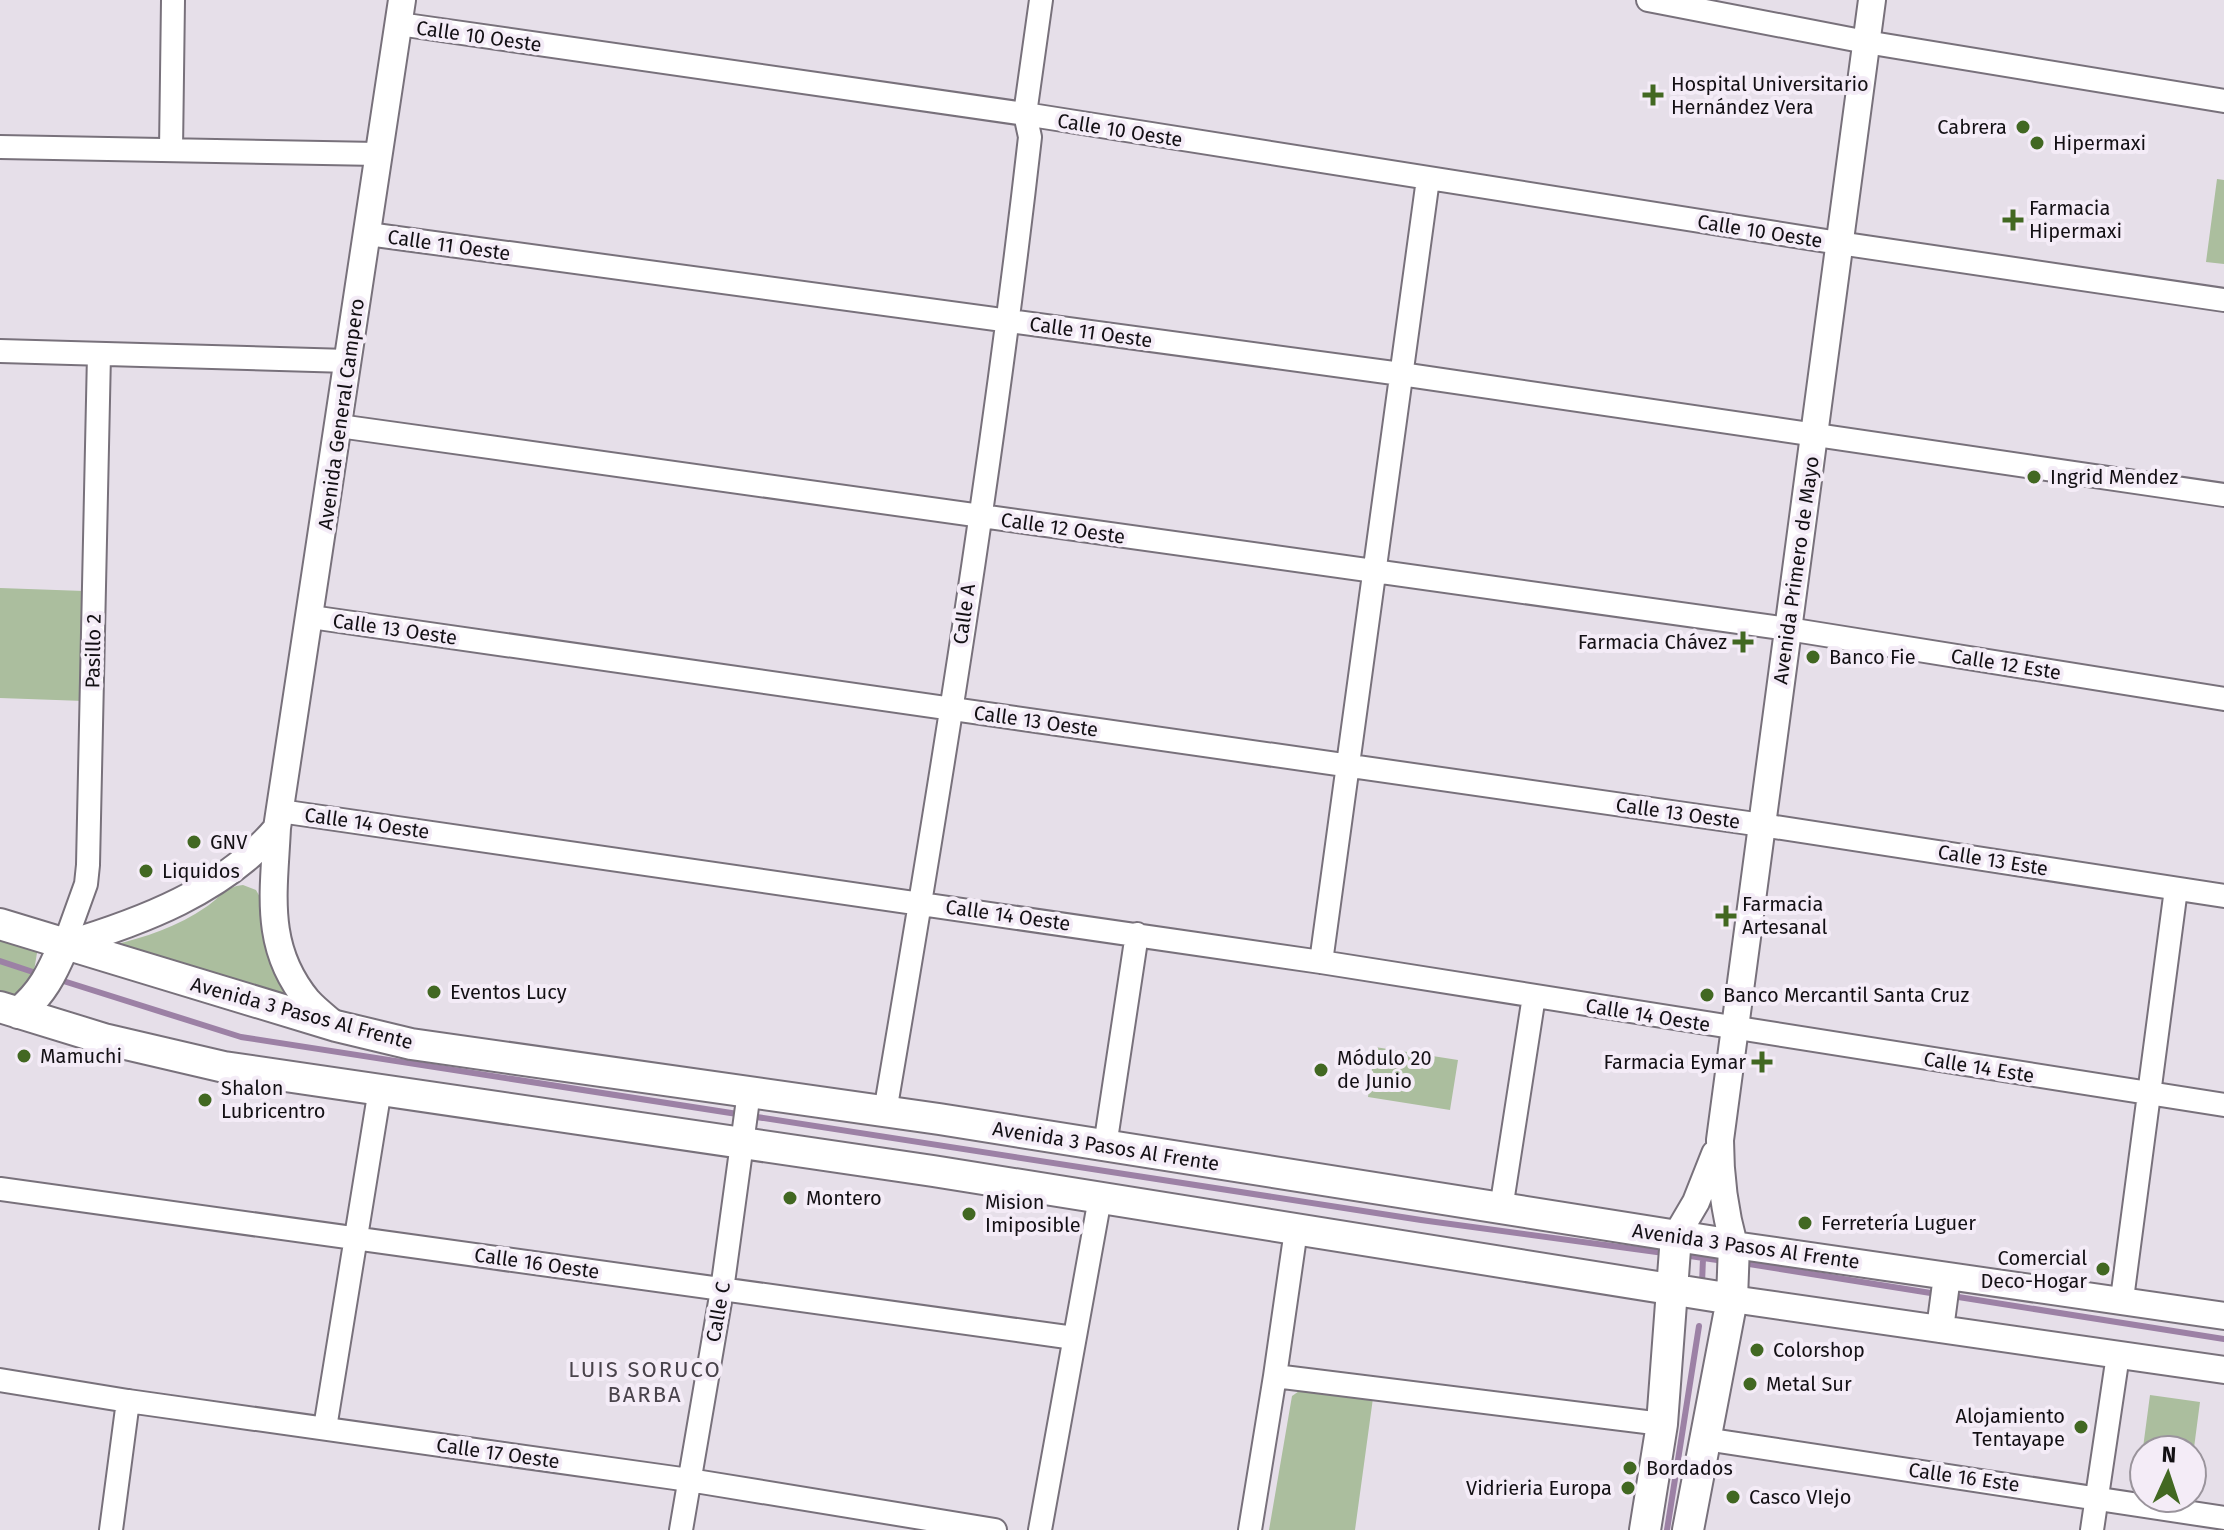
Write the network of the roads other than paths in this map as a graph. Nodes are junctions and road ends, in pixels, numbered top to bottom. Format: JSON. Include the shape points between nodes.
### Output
{"nodes":[{"id":1,"x":173,"y":0,"type":"edge"},
{"id":2,"x":1041,"y":0,"type":"edge"},
{"id":3,"x":1648,"y":0,"type":"edge"},
{"id":4,"x":1872,"y":0,"type":"edge"},
{"id":5,"x":401,"y":12,"type":"edge"},
{"id":6,"x":1866,"y":42,"type":"junction"},
{"id":7,"x":2224,"y":101,"type":"edge"},
{"id":8,"x":1025,"y":114,"type":"junction"},
{"id":9,"x":0,"y":147,"type":"edge"},
{"id":10,"x":171,"y":150,"type":"junction"},
{"id":11,"x":378,"y":154,"type":"junction"},
{"id":12,"x":1428,"y":179,"type":"junction"},
{"id":13,"x":368,"y":234,"type":"junction"},
{"id":14,"x":1839,"y":243,"type":"junction"},
{"id":15,"x":2224,"y":300,"type":"edge"},
{"id":16,"x":1009,"y":321,"type":"junction"},
{"id":17,"x":0,"y":351,"type":"edge"},
{"id":18,"x":99,"y":354,"type":"junction"},
{"id":19,"x":348,"y":361,"type":"junction"},
{"id":20,"x":1401,"y":374,"type":"junction"},
{"id":21,"x":339,"y":426,"type":"junction"},
{"id":22,"x":1814,"y":434,"type":"junction"},
{"id":23,"x":2224,"y":495,"type":"edge"},
{"id":24,"x":979,"y":517,"type":"junction"},
{"id":25,"x":1374,"y":571,"type":"junction"},
{"id":26,"x":311,"y":617,"type":"junction"},
{"id":27,"x":1788,"y":629,"type":"junction"},
{"id":28,"x":2224,"y":699,"type":"edge"},
{"id":29,"x":950,"y":708,"type":"junction"},
{"id":30,"x":1348,"y":766,"type":"junction"},
{"id":31,"x":278,"y":819,"type":"junction"},
{"id":32,"x":1762,"y":825,"type":"junction"},
{"id":33,"x":2176,"y":889,"type":"junction"},
{"id":34,"x":2224,"y":896,"type":"edge"},
{"id":35,"x":920,"y":902,"type":"junction"},
{"id":36,"x":0,"y":924,"type":"edge"},
{"id":37,"x":1137,"y":934,"type":"junction"},
{"id":38,"x":1321,"y":962,"type":"junction"},
{"id":39,"x":56,"y":964,"type":"junction"},
{"id":40,"x":1534,"y":996,"type":"junction"},
{"id":41,"x":9,"y":1010,"type":"edge"},
{"id":42,"x":336,"y":1026,"type":"junction"},
{"id":43,"x":1735,"y":1029,"type":"junction"},
{"id":44,"x":380,"y":1089,"type":"junction"},
{"id":45,"x":2149,"y":1093,"type":"junction"},
{"id":46,"x":2224,"y":1105,"type":"edge"},
{"id":47,"x":885,"y":1112,"type":"junction"},
{"id":48,"x":747,"y":1117,"type":"junction"},
{"id":49,"x":1720,"y":1140,"type":"junction"},
{"id":50,"x":1105,"y":1146,"type":"junction"},
{"id":51,"x":0,"y":1189,"type":"edge"},
{"id":52,"x":1100,"y":1198,"type":"junction"},
{"id":53,"x":1501,"y":1209,"type":"junction"},
{"id":54,"x":1296,"y":1230,"type":"junction"},
{"id":55,"x":354,"y":1237,"type":"junction"},
{"id":56,"x":1674,"y":1259,"type":"junction"},
{"id":57,"x":1733,"y":1268,"type":"junction"},
{"id":58,"x":722,"y":1290,"type":"junction"},
{"id":59,"x":1944,"y":1299,"type":"junction"},
{"id":60,"x":2122,"y":1299,"type":"junction"},
{"id":61,"x":2224,"y":1316,"type":"edge"},
{"id":62,"x":1074,"y":1338,"type":"junction"},
{"id":63,"x":2118,"y":1355,"type":"junction"},
{"id":64,"x":2224,"y":1370,"type":"edge"},
{"id":65,"x":1275,"y":1376,"type":"junction"},
{"id":66,"x":0,"y":1380,"type":"edge"},
{"id":67,"x":128,"y":1401,"type":"junction"},
{"id":68,"x":1662,"y":1424,"type":"junction"},
{"id":69,"x":325,"y":1428,"type":"junction"},
{"id":70,"x":1705,"y":1439,"type":"junction"},
{"id":71,"x":689,"y":1480,"type":"junction"},
{"id":72,"x":2097,"y":1497,"type":"junction"},
{"id":73,"x":2224,"y":1518,"type":"edge"},
{"id":74,"x":111,"y":1530,"type":"edge"},
{"id":75,"x":681,"y":1530,"type":"edge"},
{"id":76,"x":995,"y":1530,"type":"edge"},
{"id":77,"x":1040,"y":1530,"type":"edge"},
{"id":78,"x":1250,"y":1530,"type":"edge"},
{"id":79,"x":1645,"y":1530,"type":"edge"},
{"id":80,"x":1688,"y":1530,"type":"edge"},
{"id":81,"x":2092,"y":1530,"type":"edge"}],
"edges":[{"from":1,"to":10,"type":"street"},
{"from":2,"to":8,"type":"street","name":"Calle A"},
{"from":3,"to":6,"type":"street"},
{"from":4,"to":6,"type":"street","name":"Avenida Primero de Mayo"},
{"from":5,"to":8,"type":"street","name":"Calle 10 Oeste"},
{"from":5,"to":11,"type":"street","name":"Avenida General Campero"},
{"from":6,"to":7,"type":"street"},
{"from":6,"to":14,"type":"street","name":"Avenida Primero de Mayo"},
{"from":8,"to":12,"type":"street","name":"Calle 10 Oeste"},
{"from":8,"to":16,"type":"street","name":"Calle A","via":[[1030,137]]},
{"from":9,"to":10,"type":"street"},
{"from":10,"to":11,"type":"street"},
{"from":11,"to":13,"type":"street","name":"Avenida General Campero"},
{"from":12,"to":14,"type":"street","name":"Calle 10 Oeste"},
{"from":12,"to":20,"type":"street"},
{"from":13,"to":16,"type":"street","name":"Calle 11 Oeste"},
{"from":13,"to":19,"type":"street","name":"Avenida General Campero"},
{"from":14,"to":15,"type":"street","name":"Calle 10 Oeste"},
{"from":14,"to":22,"type":"street","name":"Avenida Primero de Mayo"},
{"from":16,"to":20,"type":"street","name":"Calle 11 Oeste"},
{"from":16,"to":24,"type":"street","name":"Calle A"},
{"from":17,"to":18,"type":"street"},
{"from":18,"to":19,"type":"street"},
{"from":18,"to":39,"type":"street","name":"Pasillo 2","via":[[88,865]]},
{"from":19,"to":21,"type":"street","name":"Avenida General Campero"},
{"from":20,"to":22,"type":"street","name":"Calle 11 Oeste"},
{"from":20,"to":25,"type":"street"},
{"from":21,"to":24,"type":"street","name":"Calle 12 Oeste"},
{"from":21,"to":26,"type":"street","name":"Avenida General Campero"},
{"from":22,"to":23,"type":"street","name":"Calle 11 Oeste"},
{"from":22,"to":27,"type":"street","name":"Avenida Primero de Mayo"},
{"from":24,"to":25,"type":"street","name":"Calle 12 Oeste"},
{"from":24,"to":29,"type":"street","name":"Calle A"},
{"from":25,"to":27,"type":"street","name":"Calle 12 Oeste"},
{"from":25,"to":30,"type":"street"},
{"from":26,"to":29,"type":"street","name":"Calle 13 Oeste"},
{"from":26,"to":31,"type":"street","name":"Avenida General Campero"},
{"from":27,"to":28,"type":"street","name":"Calle 12 Este"},
{"from":27,"to":32,"type":"street","name":"Avenida Primero de Mayo"},
{"from":29,"to":30,"type":"street","name":"Calle 13 Oeste"},
{"from":29,"to":35,"type":"street","name":"Calle A"},
{"from":30,"to":32,"type":"street","name":"Calle 13 Oeste"},
{"from":30,"to":38,"type":"street"},
{"from":31,"to":35,"type":"street","name":"Calle 14 Oeste"},
{"from":31,"to":39,"type":"street","via":[[258,851],[173,906],[106,932]]},
{"from":31,"to":42,"type":"street","name":"Avenida General Campero","via":[[271,900],[276,936],[289,971],[309,1001]]},
{"from":32,"to":33,"type":"street","name":"Calle 13 Este"},
{"from":32,"to":43,"type":"street","name":"Avenida Primero de Mayo"},
{"from":33,"to":34,"type":"street","name":"Calle 13 Este"},
{"from":33,"to":45,"type":"street"},
{"from":35,"to":37,"type":"street","name":"Calle 14 Oeste"},
{"from":35,"to":47,"type":"street","name":"Calle A"},
{"from":36,"to":39,"type":"main road","name":"Avenida 3 Pasos Al Frente"},
{"from":37,"to":38,"type":"street","name":"Calle 14 Oeste"},
{"from":37,"to":50,"type":"street"},
{"from":38,"to":40,"type":"street","name":"Calle 14 Oeste"},
{"from":39,"to":41,"type":"main road","via":[[35,999]]},
{"from":39,"to":42,"type":"main road","name":"Avenida 3 Pasos Al Frente"},
{"from":40,"to":43,"type":"street","name":"Calle 14 Oeste"},
{"from":40,"to":53,"type":"street"},
{"from":41,"to":44,"type":"main road","name":"Avenida 3 Pasos Al Frente","via":[[224,1067]]},
{"from":42,"to":48,"type":"main road","name":"Avenida 3 Pasos Al Frente"},
{"from":43,"to":45,"type":"street","name":"Calle 14 Este"},
{"from":43,"to":49,"type":"street","name":"Avenida Primero de Mayo"},
{"from":44,"to":48,"type":"main road","name":"Avenida 3 Pasos Al Frente"},
{"from":44,"to":55,"type":"street"},
{"from":45,"to":46,"type":"street","name":"Calle 14 Este"},
{"from":45,"to":60,"type":"street"},
{"from":47,"to":48,"type":"main road","name":"Avenida 3 Pasos Al Frente"},
{"from":47,"to":50,"type":"main road","name":"Avenida 3 Pasos Al Frente"},
{"from":48,"to":52,"type":"main road","name":"Avenida 3 Pasos Al Frente"},
{"from":48,"to":58,"type":"street","name":"Calle C"},
{"from":49,"to":56,"type":"street","name":"Avenida Primero de Mayo"},
{"from":49,"to":57,"type":"street","name":"Avenida Primero de Mayo","via":[[1722,1201]]},
{"from":50,"to":53,"type":"main road","name":"Avenida 3 Pasos Al Frente"},
{"from":51,"to":55,"type":"street","name":"Calle 16 Oeste"},
{"from":52,"to":54,"type":"main road","name":"Avenida 3 Pasos Al Frente"},
{"from":52,"to":62,"type":"street"},
{"from":53,"to":56,"type":"main road","name":"Avenida 3 Pasos Al Frente"},
{"from":54,"to":56,"type":"main road","name":"Avenida 3 Pasos Al Frente"},
{"from":54,"to":65,"type":"street"},
{"from":55,"to":58,"type":"street","name":"Calle 16 Oeste"},
{"from":55,"to":69,"type":"street"},
{"from":56,"to":57,"type":"main road","name":"Avenida 3 Pasos Al Frente"},
{"from":56,"to":57,"type":"main road","name":"Avenida 3 Pasos Al Frente"},
{"from":56,"to":68,"type":"main road"},
{"from":57,"to":59,"type":"street","name":"Avenida 3 Pasos Al Frente"},
{"from":57,"to":59,"type":"street","name":"Avenida 3 Pasos Al Frente"},
{"from":57,"to":70,"type":"main road"},
{"from":58,"to":62,"type":"street","name":"Calle 16 Oeste"},
{"from":58,"to":71,"type":"street","name":"Calle C"},
{"from":59,"to":60,"type":"street","name":"Avenida 3 Pasos Al Frente"},
{"from":59,"to":63,"type":"street","name":"Avenida 3 Pasos Al Frente"},
{"from":60,"to":61,"type":"street","name":"Avenida 3 Pasos Al Frente"},
{"from":62,"to":77,"type":"street"},
{"from":63,"to":64,"type":"street","name":"Avenida 3 Pasos Al Frente"},
{"from":63,"to":72,"type":"street"},
{"from":65,"to":68,"type":"street"},
{"from":65,"to":78,"type":"street"},
{"from":66,"to":67,"type":"street","name":"Calle 17 Oeste"},
{"from":67,"to":69,"type":"street","name":"Calle 17 Oeste"},
{"from":67,"to":74,"type":"street"},
{"from":68,"to":79,"type":"main road"},
{"from":69,"to":71,"type":"street","name":"Calle 17 Oeste"},
{"from":70,"to":72,"type":"street","name":"Calle 16 Este"},
{"from":70,"to":80,"type":"main road"},
{"from":71,"to":75,"type":"street","name":"Calle C"},
{"from":71,"to":76,"type":"street","name":"Calle 17 Oeste"},
{"from":72,"to":73,"type":"street","name":"Calle 16 Este"},
{"from":72,"to":81,"type":"street"}]}
